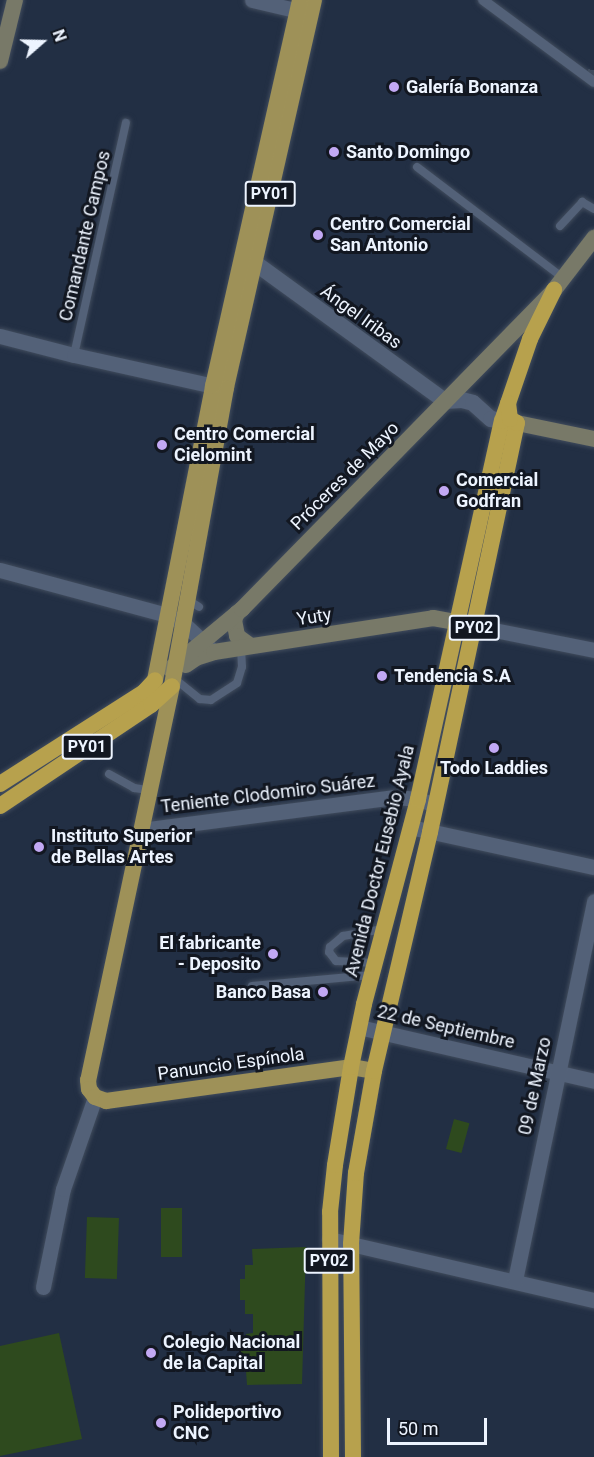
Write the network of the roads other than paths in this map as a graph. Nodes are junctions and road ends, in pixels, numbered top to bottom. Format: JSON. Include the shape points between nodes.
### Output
{"nodes":[{"id":1,"x":15,"y":0,"type":"edge"},
{"id":2,"x":252,"y":0,"type":"edge"},
{"id":3,"x":483,"y":0,"type":"edge"},
{"id":4,"x":306,"y":6,"type":"edge"},
{"id":5,"x":0,"y":61,"type":"edge"},
{"id":6,"x":594,"y":82,"type":"edge"},
{"id":7,"x":126,"y":123,"type":"dead end"},
{"id":8,"x":417,"y":167,"type":"dead end"},
{"id":9,"x":594,"y":209,"type":"edge"},
{"id":10,"x":560,"y":226,"type":"dead end"},
{"id":11,"x":594,"y":238,"type":"edge"},
{"id":12,"x":255,"y":263,"type":"junction"},
{"id":13,"x":558,"y":284,"type":"junction"},
{"id":14,"x":0,"y":336,"type":"edge"},
{"id":15,"x":74,"y":356,"type":"junction"},
{"id":16,"x":220,"y":387,"type":"junction"},
{"id":17,"x":445,"y":401,"type":"junction"},
{"id":18,"x":510,"y":422,"type":"junction"},
{"id":19,"x":594,"y":439,"type":"edge"},
{"id":20,"x":0,"y":570,"type":"edge"},
{"id":21,"x":167,"y":615,"type":"junction"},
{"id":22,"x":225,"y":618,"type":"junction"},
{"id":23,"x":457,"y":621,"type":"junction"},
{"id":24,"x":183,"y":623,"type":"junction"},
{"id":25,"x":474,"y":626,"type":"junction"},
{"id":26,"x":208,"y":647,"type":"junction"},
{"id":27,"x":246,"y":647,"type":"junction"},
{"id":28,"x":594,"y":650,"type":"edge"},
{"id":29,"x":174,"y":676,"type":"junction"},
{"id":30,"x":155,"y":680,"type":"junction"},
{"id":31,"x":109,"y":774,"type":"dead end"},
{"id":32,"x":0,"y":784,"type":"edge"},
{"id":33,"x":149,"y":790,"type":"junction"},
{"id":34,"x":418,"y":799,"type":"junction"},
{"id":35,"x":435,"y":805,"type":"junction"},
{"id":36,"x":0,"y":806,"type":"edge"},
{"id":37,"x":410,"y":827,"type":"junction"},
{"id":38,"x":141,"y":830,"type":"junction"},
{"id":39,"x":430,"y":832,"type":"junction"},
{"id":40,"x":594,"y":867,"type":"edge"},
{"id":41,"x":594,"y":901,"type":"edge"},
{"id":42,"x":383,"y":929,"type":"junction"},
{"id":43,"x":373,"y":969,"type":"junction"},
{"id":44,"x":252,"y":986,"type":"dead end"},
{"id":45,"x":359,"y":1027,"type":"junction"},
{"id":46,"x":383,"y":1032,"type":"junction"},
{"id":47,"x":351,"y":1067,"type":"junction"},
{"id":48,"x":374,"y":1071,"type":"junction"},
{"id":49,"x":558,"y":1073,"type":"junction"},
{"id":50,"x":594,"y":1081,"type":"edge"},
{"id":51,"x":95,"y":1097,"type":"junction"},
{"id":52,"x":329,"y":1239,"type":"junction"},
{"id":53,"x":351,"y":1244,"type":"junction"},
{"id":54,"x":515,"y":1280,"type":"junction"},
{"id":55,"x":43,"y":1287,"type":"dead end"},
{"id":56,"x":594,"y":1299,"type":"edge"},
{"id":57,"x":331,"y":1457,"type":"edge"},
{"id":58,"x":352,"y":1457,"type":"edge"}],
"edges":[{"from":1,"to":5,"type":"main road"},
{"from":2,"to":4,"type":"street"},
{"from":3,"to":6,"type":"street"},
{"from":4,"to":12,"type":"main road","number":"PY01"},
{"from":4,"to":16,"type":"main road","number":"PY01"},
{"from":7,"to":15,"type":"lane","name":"Comandante Campos"},
{"from":8,"to":13,"type":"lane"},
{"from":9,"to":10,"type":"lane","via":[[582,202]]},
{"from":11,"to":13,"type":"main road","number":"PY02"},
{"from":12,"to":16,"type":"main road","number":"PY01"},
{"from":12,"to":17,"type":"street","name":"Ángel Iribas"},
{"from":13,"to":17,"type":"main road","name":"Próceres de Mayo"},
{"from":13,"to":18,"type":"highway","name":"Avenida Doctor Eusebio Ayala","number":"PY02","via":[[530,339],[508,402]]},
{"from":14,"to":15,"type":"street"},
{"from":15,"to":16,"type":"street"},
{"from":16,"to":21,"type":"main road","number":"PY01"},
{"from":16,"to":24,"type":"main road","number":"PY01","via":[[194,604]]},
{"from":17,"to":18,"type":"street","via":[[473,403],[487,416]]},
{"from":17,"to":22,"type":"main road","name":"Próceres de Mayo"},
{"from":18,"to":19,"type":"main road"},
{"from":18,"to":23,"type":"highway","name":"Avenida Doctor Eusebio Ayala","number":"PY02"},
{"from":18,"to":25,"type":"highway","name":"Avenida Doctor Eusebio Ayala","number":"PY02"},
{"from":20,"to":21,"type":"street"},
{"from":21,"to":24,"type":"street"},
{"from":21,"to":30,"type":"main road","number":"PY01"},
{"from":22,"to":26,"type":"main road","name":"Próceres de Mayo"},
{"from":22,"to":27,"type":"main road","via":[[234,620],[237,636]]},
{"from":23,"to":25,"type":"main road","name":"Yuty"},
{"from":23,"to":27,"type":"main road","name":"Yuty","via":[[439,617]]},
{"from":23,"to":34,"type":"highway","name":"Avenida Doctor Eusebio Ayala","number":"PY02"},
{"from":24,"to":26,"type":"street"},
{"from":24,"to":29,"type":"main road","number":"PY01"},
{"from":25,"to":28,"type":"street"},
{"from":25,"to":35,"type":"highway","name":"Avenida Doctor Eusebio Ayala","number":"PY02"},
{"from":26,"to":27,"type":"main road","name":"Yuty"},
{"from":26,"to":29,"type":"main road","name":"Próceres de Mayo"},
{"from":27,"to":29,"type":"lane","via":[[237,683],[211,700],[200,699]]},
{"from":29,"to":30,"type":"main road","name":"Próceres de Mayo"},
{"from":29,"to":33,"type":"main road"},
{"from":29,"to":36,"type":"highway","number":"PY01","via":[[151,705]]},
{"from":30,"to":32,"type":"highway","number":"PY01","via":[[144,692]]},
{"from":31,"to":33,"type":"lane","via":[[134,788]]},
{"from":33,"to":38,"type":"main road"},
{"from":34,"to":35,"type":"street","name":"Teniente Clodomiro Suárez"},
{"from":34,"to":37,"type":"highway","name":"Avenida Doctor Eusebio Ayala","number":"PY02"},
{"from":34,"to":38,"type":"street","name":"Teniente Clodomiro Suárez","via":[[383,799]]},
{"from":35,"to":39,"type":"highway","name":"Avenida Doctor Eusebio Ayala","number":"PY02"},
{"from":37,"to":39,"type":"street"},
{"from":37,"to":42,"type":"highway","name":"Avenida Doctor Eusebio Ayala","number":"PY02"},
{"from":38,"to":51,"type":"main road","via":[[88,1080]]},
{"from":39,"to":40,"type":"street"},
{"from":39,"to":46,"type":"highway","name":"Avenida Doctor Eusebio Ayala","number":"PY02"},
{"from":41,"to":49,"type":"street","name":"09 de Marzo"},
{"from":42,"to":43,"type":"highway","name":"Avenida Doctor Eusebio Ayala","number":"PY02"},
{"from":42,"to":43,"type":"lane","via":[[343,936],[330,947],[336,961]]},
{"from":43,"to":44,"type":"lane"},
{"from":43,"to":45,"type":"highway","name":"Avenida Doctor Eusebio Ayala","number":"PY02"},
{"from":45,"to":46,"type":"street","name":"22 de Septiembre"},
{"from":45,"to":47,"type":"highway","name":"Avenida Doctor Eusebio Ayala","number":"PY02"},
{"from":46,"to":48,"type":"highway","name":"Avenida Doctor Eusebio Ayala","number":"PY02"},
{"from":46,"to":49,"type":"street","name":"22 de Septiembre"},
{"from":47,"to":48,"type":"main road","name":"Panuncio Espínola"},
{"from":47,"to":51,"type":"main road","name":"Panuncio Espínola","via":[[106,1101]]},
{"from":47,"to":52,"type":"highway","name":"Avenida Doctor Eusebio Ayala","number":"PY02","via":[[334,1165]]},
{"from":48,"to":53,"type":"highway","name":"Avenida Doctor Eusebio Ayala","number":"PY02","via":[[356,1173]]},
{"from":49,"to":50,"type":"street","name":"22 de Septiembre"},
{"from":49,"to":54,"type":"street","name":"09 de Marzo"},
{"from":51,"to":55,"type":"street","via":[[63,1190]]},
{"from":52,"to":53,"type":"street"},
{"from":52,"to":57,"type":"highway","name":"Avenida Doctor Eusebio Ayala","number":"PY02"},
{"from":53,"to":54,"type":"street"},
{"from":53,"to":58,"type":"highway","name":"Avenida Doctor Eusebio Ayala","number":"PY02"},
{"from":54,"to":56,"type":"street"}]}
